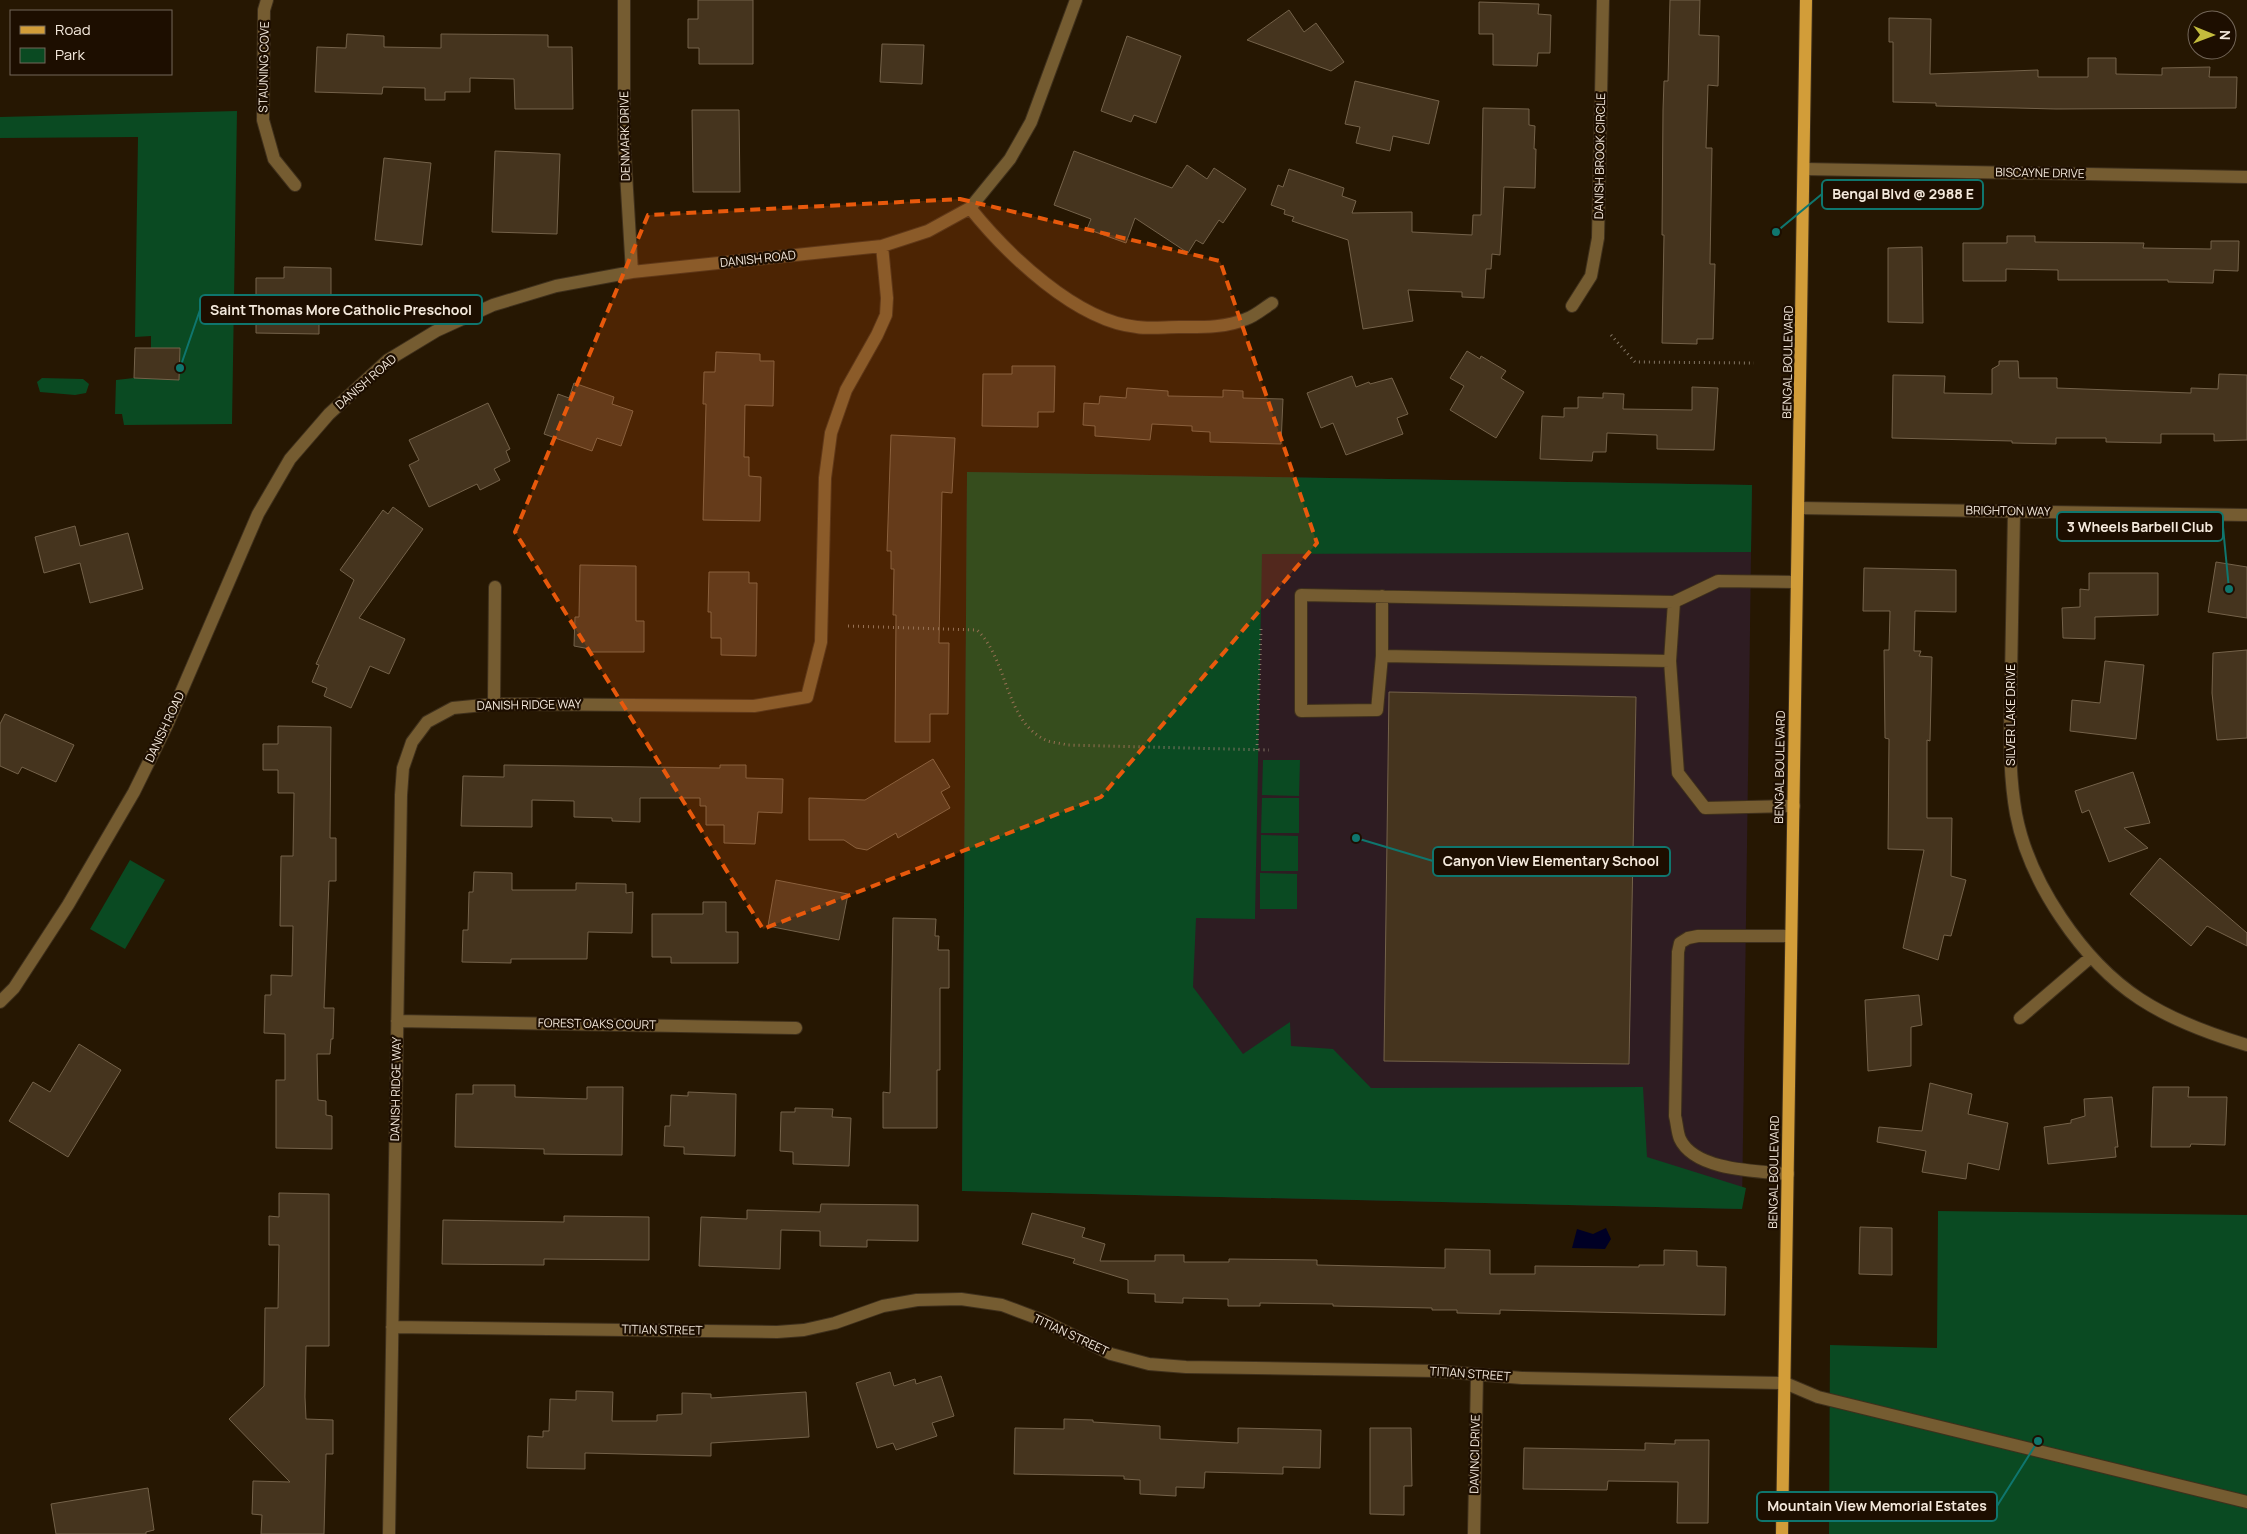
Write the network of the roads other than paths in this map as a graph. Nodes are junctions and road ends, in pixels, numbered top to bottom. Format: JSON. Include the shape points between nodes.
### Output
{"nodes":[{"id":1,"x":267,"y":0,"type":"edge"},
{"id":2,"x":624,"y":0,"type":"edge"},
{"id":3,"x":1076,"y":0,"type":"edge"},
{"id":4,"x":1603,"y":0,"type":"edge"},
{"id":5,"x":1806,"y":0,"type":"edge"},
{"id":6,"x":1804,"y":169,"type":"junction"},
{"id":7,"x":2247,"y":177,"type":"edge"},
{"id":8,"x":295,"y":185,"type":"dead end"},
{"id":9,"x":970,"y":208,"type":"junction"},
{"id":10,"x":882,"y":246,"type":"junction"},
{"id":11,"x":632,"y":272,"type":"junction"},
{"id":12,"x":1272,"y":303,"type":"dead end"},
{"id":13,"x":1572,"y":306,"type":"dead end"},
{"id":14,"x":1800,"y":508,"type":"junction"},
{"id":15,"x":2014,"y":511,"type":"junction"},
{"id":16,"x":2247,"y":515,"type":"edge"},
{"id":17,"x":1796,"y":582,"type":"junction"},
{"id":18,"x":494,"y":588,"type":"dead end"},
{"id":19,"x":1382,"y":596,"type":"junction"},
{"id":20,"x":1674,"y":602,"type":"junction"},
{"id":21,"x":1382,"y":656,"type":"junction"},
{"id":22,"x":1670,"y":661,"type":"junction"},
{"id":23,"x":494,"y":704,"type":"junction"},
{"id":24,"x":1794,"y":806,"type":"junction"},
{"id":25,"x":1791,"y":936,"type":"junction"},
{"id":26,"x":2091,"y":958,"type":"junction"},
{"id":27,"x":0,"y":1002,"type":"edge"},
{"id":28,"x":2020,"y":1018,"type":"dead end"},
{"id":29,"x":397,"y":1021,"type":"junction"},
{"id":30,"x":796,"y":1028,"type":"dead end"},
{"id":31,"x":2247,"y":1045,"type":"edge"},
{"id":32,"x":1788,"y":1174,"type":"junction"},
{"id":33,"x":392,"y":1327,"type":"junction"},
{"id":34,"x":1476,"y":1374,"type":"junction"},
{"id":35,"x":1785,"y":1383,"type":"junction"},
{"id":36,"x":2247,"y":1502,"type":"edge"},
{"id":37,"x":389,"y":1534,"type":"edge"},
{"id":38,"x":1474,"y":1534,"type":"edge"},
{"id":39,"x":1782,"y":1534,"type":"edge"}],
"edges":[{"from":1,"to":8,"type":"street","name":"STAUNING COVE","via":[[264,10],[263,120],[274,159]]},
{"from":2,"to":11,"type":"street","name":"DENMARK DRIVE","via":[[624,140]]},
{"from":3,"to":9,"type":"street","name":"DANISH ROAD","via":[[1031,122],[1010,159]]},
{"from":4,"to":13,"type":"street","name":"DANISH BROOK CIRCLE","via":[[1598,238],[1590,276]]},
{"from":5,"to":6,"type":"main road","name":"BENGAL BOULEVARD"},
{"from":6,"to":7,"type":"street","name":"BISCAYNE DRIVE"},
{"from":6,"to":14,"type":"main road","name":"BENGAL BOULEVARD"},
{"from":9,"to":10,"type":"street","name":"DANISH ROAD","via":[[928,231]]},
{"from":9,"to":12,"type":"street","via":[[993,236],[1053,289],[1085,310],[1106,319],[1136,328],[1213,327],[1247,319]]},
{"from":10,"to":11,"type":"street","name":"DANISH ROAD"},
{"from":10,"to":23,"type":"street","name":"DANISH RIDGE WAY","via":[[886,315],[846,390],[831,433],[825,478],[821,642],[807,697],[754,706]]},
{"from":11,"to":27,"type":"street","name":"DANISH ROAD","via":[[556,286],[492,305],[436,331],[388,360],[329,414],[290,459],[258,514],[167,725],[134,792],[68,905],[14,988]]},
{"from":14,"to":15,"type":"street","name":"BRIGHTON WAY"},
{"from":14,"to":17,"type":"main road","name":"BENGAL BOULEVARD"},
{"from":15,"to":16,"type":"street","name":"BRIGHTON WAY"},
{"from":15,"to":26,"type":"street","name":"SILVER LAKE DRIVE","via":[[2010,758],[2017,815],[2034,868],[2060,917]]},
{"from":17,"to":20,"type":"street","via":[[1718,581]]},
{"from":17,"to":24,"type":"main road","name":"BENGAL BOULEVARD"},
{"from":18,"to":23,"type":"street"},
{"from":19,"to":20,"type":"street"},
{"from":19,"to":21,"type":"street"},
{"from":19,"to":21,"type":"street","via":[[1300,595],[1301,711],[1377,710]]},
{"from":20,"to":22,"type":"street"},
{"from":21,"to":22,"type":"street"},
{"from":22,"to":24,"type":"street","via":[[1678,773],[1706,808]]},
{"from":23,"to":29,"type":"street","name":"DANISH RIDGE WAY","via":[[454,708],[427,722],[412,742],[404,768]]},
{"from":24,"to":25,"type":"main road","name":"BENGAL BOULEVARD"},
{"from":25,"to":32,"type":"main road","name":"BENGAL BOULEVARD"},
{"from":25,"to":32,"type":"street","via":[[1698,936],[1680,943],[1675,1116],[1681,1139],[1690,1151],[1706,1161],[1732,1168]]},
{"from":26,"to":28,"type":"street"},
{"from":26,"to":31,"type":"street","name":"SILVER LAKE DRIVE","via":[[2139,999],[2192,1027]]},
{"from":29,"to":30,"type":"street","name":"FOREST OAKS COURT"},
{"from":29,"to":33,"type":"street","name":"DANISH RIDGE WAY"},
{"from":32,"to":35,"type":"main road","name":"BENGAL BOULEVARD"},
{"from":33,"to":34,"type":"street","name":"TITIAN STREET","via":[[777,1332],[812,1328],[883,1306],[917,1300],[961,1299],[1002,1305],[1042,1320],[1112,1354],[1149,1364]]},
{"from":33,"to":37,"type":"street","name":"DANISH RIDGE WAY"},
{"from":34,"to":35,"type":"street","name":"TITIAN STREET","via":[[1522,1378]]},
{"from":34,"to":38,"type":"street","name":"DAVINCI DRIVE"},
{"from":35,"to":36,"type":"street","via":[[1818,1396]]},
{"from":35,"to":39,"type":"main road","name":"BENGAL BOULEVARD"}]}
